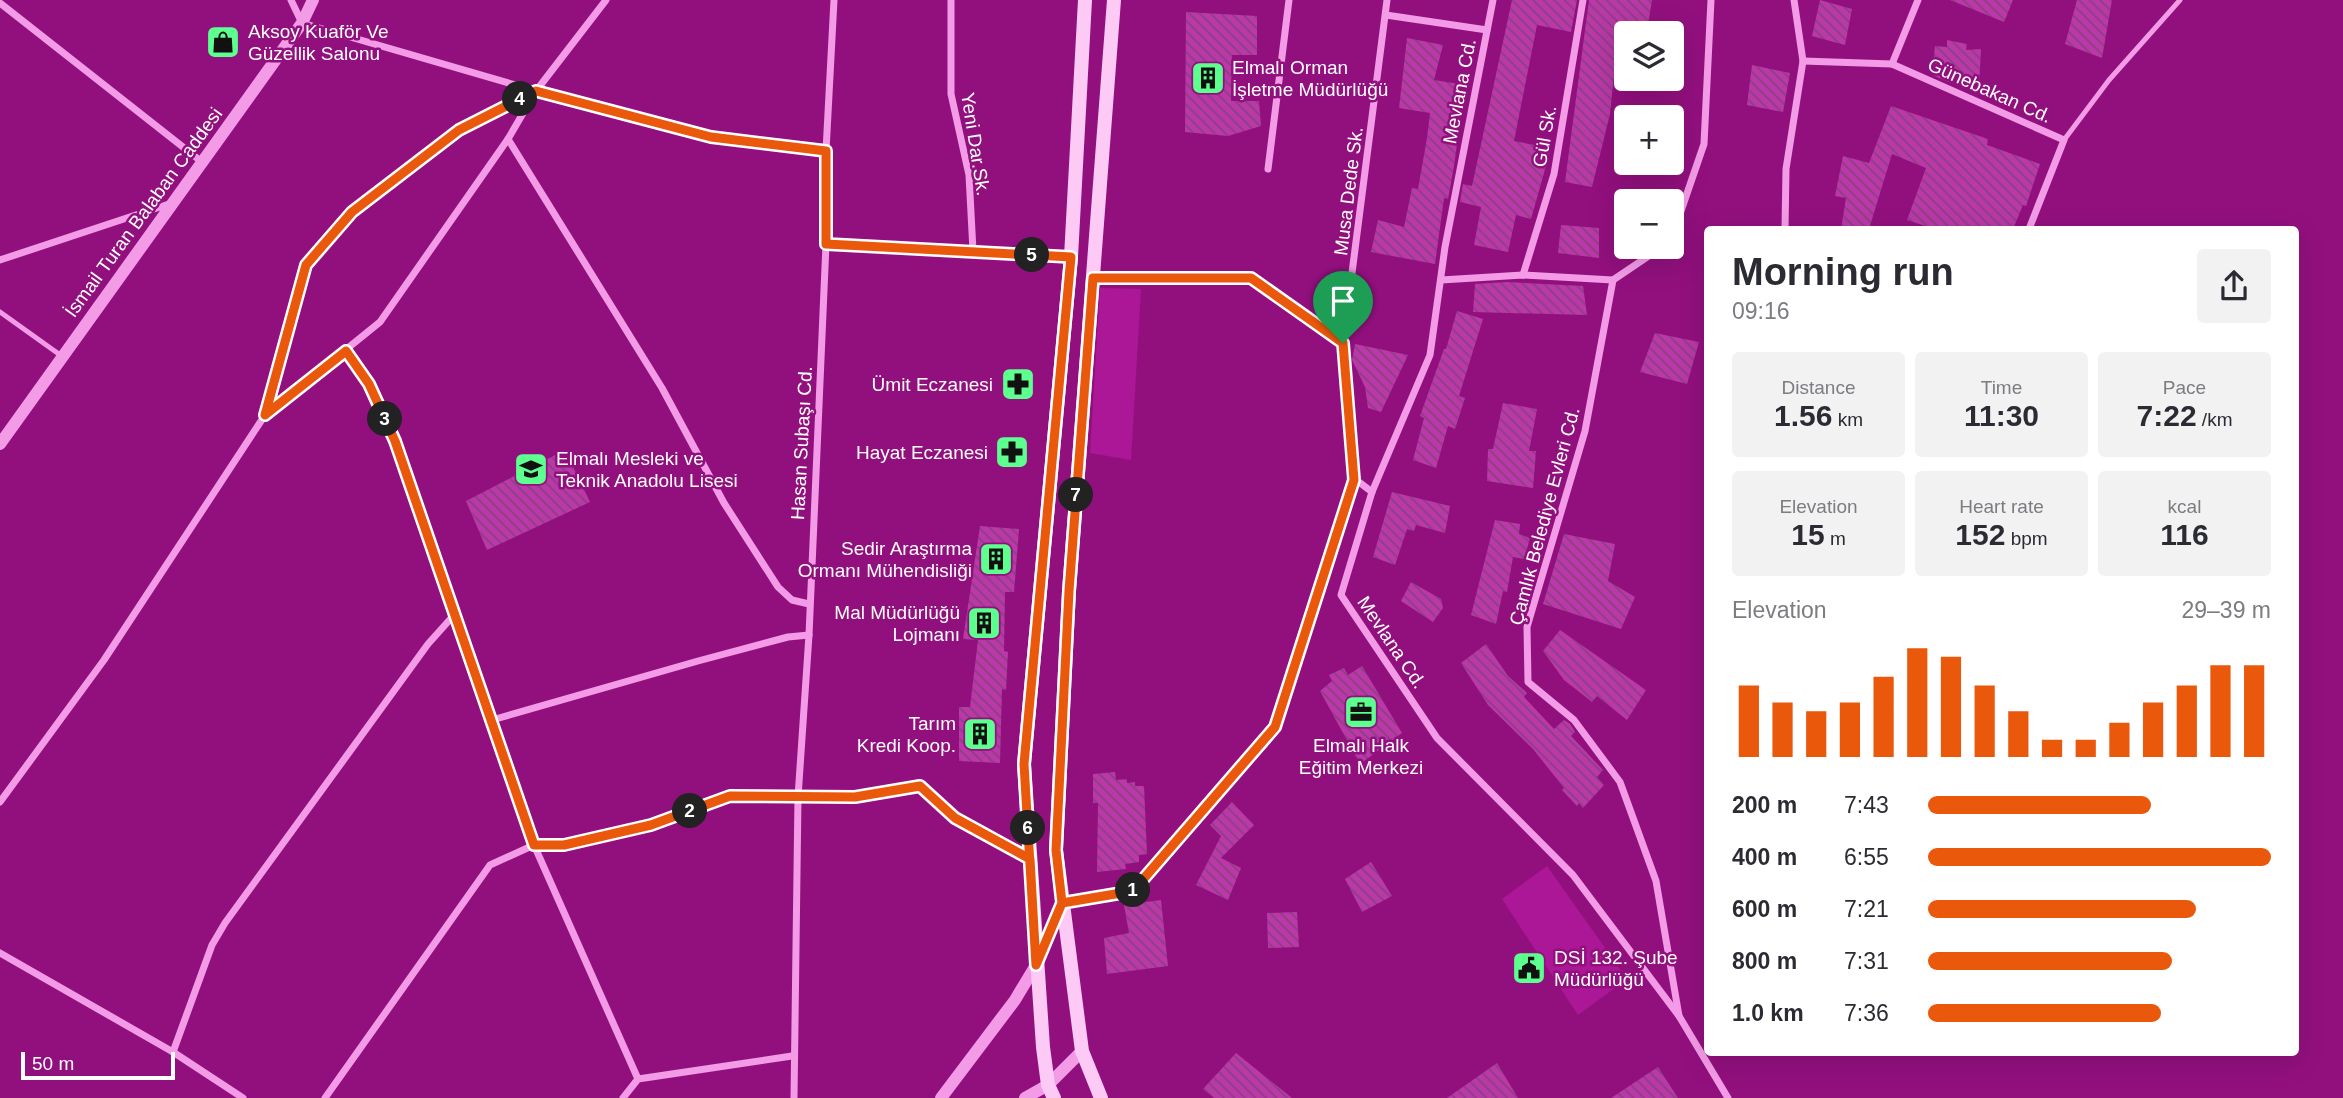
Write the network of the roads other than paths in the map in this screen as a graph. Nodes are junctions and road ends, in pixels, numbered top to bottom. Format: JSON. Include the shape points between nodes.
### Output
{"nodes":[{"id":1,"x":291,"y":0,"type":"edge"},
{"id":2,"x":313,"y":0,"type":"edge"},
{"id":3,"x":606,"y":0,"type":"edge"},
{"id":4,"x":834,"y":0,"type":"edge"},
{"id":5,"x":951,"y":0,"type":"edge"},
{"id":6,"x":1085,"y":0,"type":"edge"},
{"id":7,"x":1114,"y":0,"type":"edge"},
{"id":8,"x":1289,"y":0,"type":"edge"},
{"id":9,"x":1387,"y":0,"type":"edge"},
{"id":10,"x":1493,"y":0,"type":"edge"},
{"id":11,"x":1583,"y":0,"type":"edge"},
{"id":12,"x":1711,"y":0,"type":"edge"},
{"id":13,"x":1794,"y":0,"type":"edge"},
{"id":14,"x":1918,"y":0,"type":"edge"},
{"id":15,"x":2180,"y":0,"type":"edge"},
{"id":16,"x":0,"y":3,"type":"edge"},
{"id":17,"x":1386,"y":15,"type":"junction"},
{"id":18,"x":302,"y":23,"type":"junction"},
{"id":19,"x":1487,"y":30,"type":"junction"},
{"id":20,"x":1803,"y":61,"type":"junction"},
{"id":21,"x":1892,"y":64,"type":"junction"},
{"id":22,"x":536,"y":91,"type":"junction"},
{"id":23,"x":508,"y":139,"type":"junction"},
{"id":24,"x":2064,"y":140,"type":"junction"},
{"id":25,"x":826,"y":151,"type":"junction"},
{"id":26,"x":202,"y":162,"type":"junction"},
{"id":27,"x":1268,"y":169,"type":"dead end"},
{"id":28,"x":1684,"y":202,"type":"edge"},
{"id":29,"x":173,"y":203,"type":"junction"},
{"id":30,"x":1785,"y":226,"type":"edge"},
{"id":31,"x":2030,"y":226,"type":"edge"},
{"id":32,"x":826,"y":244,"type":"junction"},
{"id":33,"x":973,"y":251,"type":"junction"},
{"id":34,"x":1071,"y":257,"type":"junction"},
{"id":35,"x":1644,"y":259,"type":"edge"},
{"id":36,"x":0,"y":260,"type":"edge"},
{"id":37,"x":1523,"y":275,"type":"junction"},
{"id":38,"x":1093,"y":278,"type":"junction"},
{"id":39,"x":1441,"y":280,"type":"junction"},
{"id":40,"x":1613,"y":280,"type":"junction"},
{"id":41,"x":0,"y":312,"type":"edge"},
{"id":42,"x":1343,"y":343,"type":"junction"},
{"id":43,"x":346,"y":351,"type":"junction"},
{"id":44,"x":63,"y":357,"type":"junction"},
{"id":45,"x":265,"y":415,"type":"junction"},
{"id":46,"x":0,"y":444,"type":"edge"},
{"id":47,"x":1354,"y":480,"type":"junction"},
{"id":48,"x":1372,"y":492,"type":"junction"},
{"id":49,"x":809,"y":604,"type":"junction"},
{"id":50,"x":454,"y":615,"type":"junction"},
{"id":51,"x":809,"y":635,"type":"junction"},
{"id":52,"x":492,"y":720,"type":"junction"},
{"id":53,"x":798,"y":797,"type":"junction"},
{"id":54,"x":0,"y":802,"type":"edge"},
{"id":55,"x":534,"y":845,"type":"junction"},
{"id":56,"x":1030,"y":859,"type":"junction"},
{"id":57,"x":1062,"y":903,"type":"junction"},
{"id":58,"x":0,"y":953,"type":"edge"},
{"id":59,"x":1036,"y":965,"type":"junction"},
{"id":60,"x":1679,"y":1016,"type":"junction"},
{"id":61,"x":1082,"y":1051,"type":"junction"},
{"id":62,"x":173,"y":1052,"type":"junction"},
{"id":63,"x":793,"y":1056,"type":"junction"},
{"id":64,"x":638,"y":1079,"type":"junction"},
{"id":65,"x":1051,"y":1091,"type":"edge"},
{"id":66,"x":243,"y":1098,"type":"edge"},
{"id":67,"x":325,"y":1098,"type":"edge"},
{"id":68,"x":623,"y":1098,"type":"edge"},
{"id":69,"x":794,"y":1098,"type":"edge"},
{"id":70,"x":941,"y":1098,"type":"edge"},
{"id":71,"x":1025,"y":1098,"type":"edge"},
{"id":72,"x":1101,"y":1098,"type":"edge"},
{"id":73,"x":1728,"y":1098,"type":"edge"}],
"edges":[{"from":1,"to":18,"type":"street"},
{"from":2,"to":18,"type":"street","name":"İsmail Turan Balaban Caddesi"},
{"from":3,"to":22,"type":"street"},
{"from":4,"to":25,"type":"street","name":"Hasan Subaşı Cd."},
{"from":5,"to":33,"type":"street","name":"Yeni Dar.Sk.","via":[[951,94],[969,175]]},
{"from":6,"to":34,"type":"main road"},
{"from":7,"to":38,"type":"main road"},
{"from":8,"to":27,"type":"street"},
{"from":9,"to":17,"type":"street","name":"Musa Dede Sk."},
{"from":10,"to":19,"type":"street","name":"Mevlana Cd."},
{"from":11,"to":37,"type":"street","name":"Gül Sk.","via":[[1554,174]]},
{"from":12,"to":28,"type":"street","via":[[1704,144]]},
{"from":13,"to":20,"type":"street"},
{"from":14,"to":21,"type":"street"},
{"from":15,"to":24,"type":"lane","via":[[2109,80]]},
{"from":16,"to":26,"type":"street"},
{"from":17,"to":19,"type":"street"},
{"from":17,"to":42,"type":"street","name":"Musa Dede Sk."},
{"from":18,"to":22,"type":"street"},
{"from":18,"to":26,"type":"street","name":"İsmail Turan Balaban Caddesi"},
{"from":19,"to":39,"type":"street","name":"Mevlana Cd."},
{"from":20,"to":21,"type":"street"},
{"from":20,"to":30,"type":"street","via":[[1786,169]]},
{"from":21,"to":24,"type":"street","name":"Günebakan Cd."},
{"from":22,"to":23,"type":"street"},
{"from":22,"to":25,"type":"street","via":[[711,137]]},
{"from":22,"to":45,"type":"street","via":[[448,138],[352,212],[306,265]]},
{"from":23,"to":43,"type":"street","via":[[380,322]]},
{"from":23,"to":49,"type":"street","via":[[778,587],[792,600]]},
{"from":24,"to":31,"type":"street","name":"Günebakan Cd."},
{"from":25,"to":32,"type":"street","name":"Hasan Subaşı Cd."},
{"from":26,"to":29,"type":"street","name":"İsmail Turan Balaban Caddesi"},
{"from":29,"to":36,"type":"street"},
{"from":29,"to":44,"type":"street","name":"İsmail Turan Balaban Caddesi"},
{"from":32,"to":33,"type":"street"},
{"from":32,"to":49,"type":"street","name":"Hasan Subaşı Cd."},
{"from":33,"to":34,"type":"street"},
{"from":34,"to":56,"type":"main road","via":[[1024,764]]},
{"from":35,"to":40,"type":"street"},
{"from":37,"to":39,"type":"street"},
{"from":37,"to":40,"type":"street"},
{"from":38,"to":42,"type":"street","via":[[1251,278]]},
{"from":38,"to":57,"type":"main road","via":[[1069,591],[1056,850]]},
{"from":39,"to":48,"type":"street","name":"Mevlana Cd.","via":[[1430,355]]},
{"from":40,"to":60,"type":"street","name":"Çamlık Belediye Evleri Cd.","via":[[1585,431],[1527,627],[1528,682],[1574,720],[1620,782],[1656,881]]},
{"from":41,"to":44,"type":"lane"},
{"from":42,"to":47,"type":"street","name":"Musa Dede Sk."},
{"from":43,"to":45,"type":"street"},
{"from":43,"to":50,"type":"street","via":[[369,384],[395,441]]},
{"from":44,"to":46,"type":"street","name":"İsmail Turan Balaban Caddesi"},
{"from":45,"to":54,"type":"street","via":[[104,660]]},
{"from":47,"to":48,"type":"street"},
{"from":47,"to":57,"type":"street","via":[[1275,727],[1133,891]]},
{"from":48,"to":60,"type":"street","name":"Mevlana Cd.","via":[[1341,595],[1437,737],[1573,875]]},
{"from":49,"to":51,"type":"street","name":"Hasan Subaşı Cd."},
{"from":50,"to":52,"type":"street"},
{"from":50,"to":62,"type":"street","via":[[428,644],[225,923],[212,945]]},
{"from":51,"to":52,"type":"street","via":[[684,664]]},
{"from":51,"to":53,"type":"street","name":"Hasan Subaşı Cd."},
{"from":52,"to":55,"type":"street"},
{"from":53,"to":55,"type":"street","via":[[730,796],[651,825],[564,845]]},
{"from":53,"to":56,"type":"street","via":[[855,797],[920,786],[955,818]]},
{"from":53,"to":63,"type":"street","name":"Hasan Subaşı Cd."},
{"from":55,"to":64,"type":"street"},
{"from":55,"to":67,"type":"street","via":[[490,865]]},
{"from":56,"to":59,"type":"main road"},
{"from":57,"to":59,"type":"street"},
{"from":57,"to":61,"type":"main road"},
{"from":58,"to":62,"type":"street"},
{"from":59,"to":65,"type":"main road"},
{"from":59,"to":70,"type":"street"},
{"from":60,"to":73,"type":"street","name":"Çamlık Belediye Evleri Cd."},
{"from":61,"to":65,"type":"street"},
{"from":61,"to":72,"type":"main road"},
{"from":62,"to":66,"type":"street"},
{"from":63,"to":64,"type":"street"},
{"from":63,"to":69,"type":"street","name":"Hasan Subaşı Cd."},
{"from":64,"to":68,"type":"street"},
{"from":65,"to":71,"type":"street"}]}
